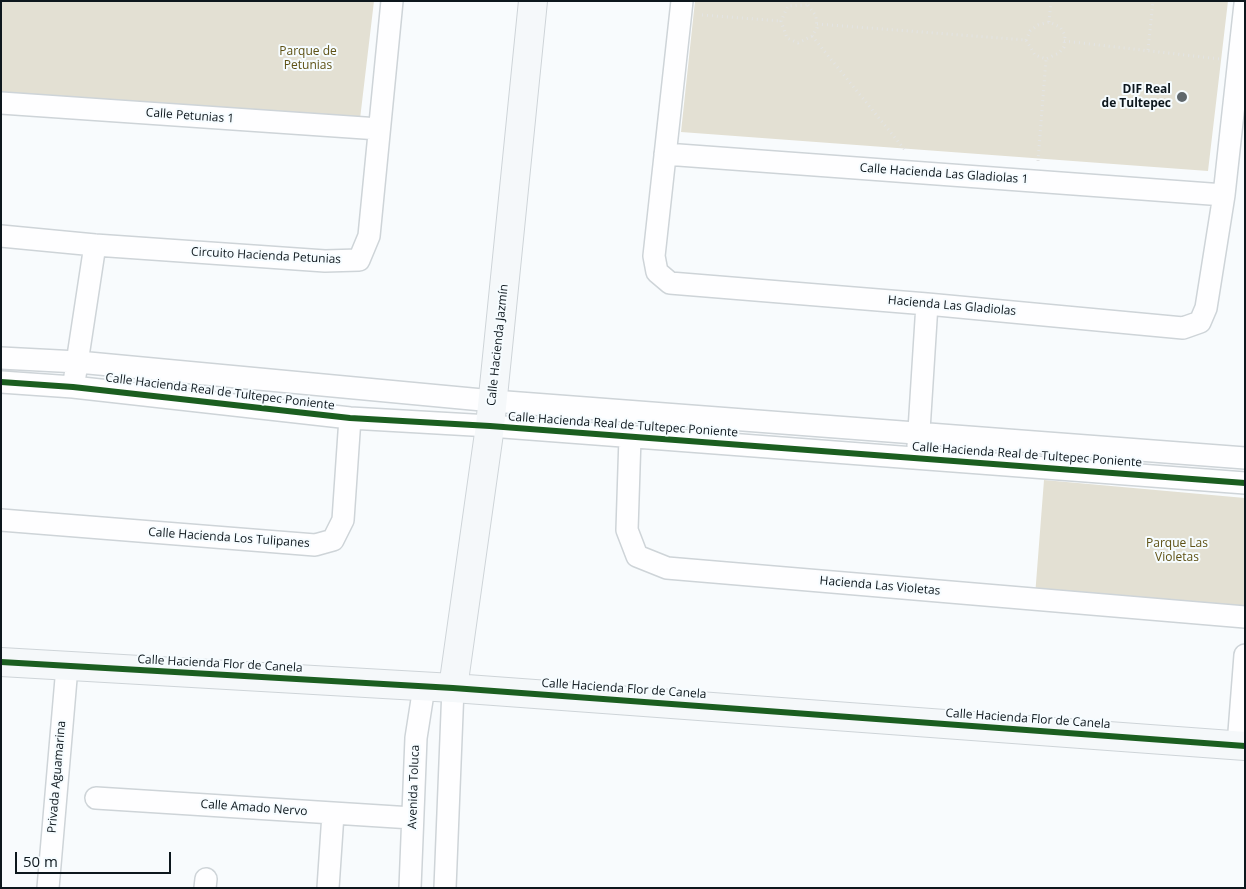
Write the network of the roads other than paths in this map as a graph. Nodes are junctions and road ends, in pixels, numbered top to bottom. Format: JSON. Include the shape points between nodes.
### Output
{"nodes":[{"id":1,"x":392,"y":1,"type":"edge"},
{"id":2,"x":533,"y":1,"type":"edge"},
{"id":3,"x":1245,"y":4,"type":"edge"},
{"id":4,"x":681,"y":7,"type":"edge"},
{"id":5,"x":1,"y":103,"type":"edge"},
{"id":6,"x":379,"y":129,"type":"junction"},
{"id":7,"x":665,"y":154,"type":"junction"},
{"id":8,"x":1224,"y":195,"type":"junction"},
{"id":9,"x":1,"y":236,"type":"edge"},
{"id":10,"x":95,"y":245,"type":"junction"},
{"id":11,"x":926,"y":304,"type":"junction"},
{"id":12,"x":1,"y":358,"type":"edge"},
{"id":13,"x":78,"y":362,"type":"junction"},
{"id":14,"x":1,"y":382,"type":"edge"},
{"id":15,"x":73,"y":387,"type":"junction"},
{"id":16,"x":491,"y":414,"type":"junction"},
{"id":17,"x":350,"y":418,"type":"junction"},
{"id":18,"x":919,"y":433,"type":"junction"},
{"id":19,"x":630,"y":437,"type":"junction"},
{"id":20,"x":917,"y":458,"type":"junction"},
{"id":21,"x":1245,"y":458,"type":"edge"},
{"id":22,"x":1245,"y":484,"type":"edge"},
{"id":23,"x":1,"y":520,"type":"edge"},
{"id":24,"x":1245,"y":617,"type":"edge"},
{"id":25,"x":1245,"y":655,"type":"edge"},
{"id":26,"x":1,"y":662,"type":"edge"},
{"id":27,"x":67,"y":667,"type":"junction"},
{"id":28,"x":424,"y":687,"type":"junction"},
{"id":29,"x":453,"y":688,"type":"junction"},
{"id":30,"x":1241,"y":745,"type":"edge"},
{"id":31,"x":96,"y":798,"type":"dead end"},
{"id":32,"x":334,"y":814,"type":"junction"},
{"id":33,"x":412,"y":818,"type":"junction"},
{"id":34,"x":48,"y":888,"type":"edge"},
{"id":35,"x":328,"y":888,"type":"edge"},
{"id":36,"x":410,"y":888,"type":"edge"},
{"id":37,"x":445,"y":888,"type":"edge"}],
"edges":[{"from":1,"to":6,"type":"street","name":"Circuito Hacienda Petunias"},
{"from":2,"to":16,"type":"street","name":"Calle Hacienda Jazmín"},
{"from":3,"to":8,"type":"street","name":"Hacienda Las Gladiolas"},
{"from":4,"to":7,"type":"street","name":"Hacienda Las Gladiolas"},
{"from":5,"to":6,"type":"street","name":"Calle Petunias 1"},
{"from":6,"to":10,"type":"street","name":"Circuito Hacienda Petunias","via":[[369,236],[359,260],[324,261]]},
{"from":7,"to":8,"type":"street","name":"Calle Hacienda Las Gladiolas 1"},
{"from":7,"to":11,"type":"street","name":"Hacienda Las Gladiolas","via":[[654,256],[657,272],[670,283]]},
{"from":8,"to":11,"type":"street","name":"Hacienda Las Gladiolas","via":[[1206,308],[1200,322],[1183,328]]},
{"from":9,"to":10,"type":"street","name":"Circuito Hacienda Petunias"},
{"from":10,"to":13,"type":"street"},
{"from":11,"to":18,"type":"street"},
{"from":12,"to":13,"type":"street","name":"Calle Hacienda Real de Tultepec Poniente"},
{"from":13,"to":15,"type":"street"},
{"from":13,"to":16,"type":"street","name":"Calle Hacienda Real de Tultepec Poniente"},
{"from":14,"to":15,"type":"street","name":"Calle Hacienda Real de Tultepec Poniente"},
{"from":15,"to":17,"type":"street","name":"Calle Hacienda Real de Tultepec Poniente"},
{"from":16,"to":17,"type":"street","name":"Calle Hacienda Real de Tultepec Poniente"},
{"from":16,"to":18,"type":"street","name":"Calle Hacienda Real de Tultepec Poniente"},
{"from":16,"to":19,"type":"street","name":"Calle Hacienda Real de Tultepec Poniente"},
{"from":16,"to":29,"type":"street","name":"Calle Hacienda Jazmín"},
{"from":17,"to":23,"type":"street","name":"Calle Hacienda Los Tulipanes","via":[[343,520],[333,540],[315,545]]},
{"from":18,"to":20,"type":"street"},
{"from":18,"to":21,"type":"street","name":"Calle Hacienda Real de Tultepec Poniente"},
{"from":19,"to":20,"type":"street","name":"Calle Hacienda Real de Tultepec Poniente"},
{"from":19,"to":24,"type":"street","name":"Hacienda Las Violetas","via":[[627,530],[637,556],[667,568]]},
{"from":20,"to":22,"type":"street","name":"Calle Hacienda Real de Tultepec Poniente"},
{"from":25,"to":30,"type":"street"},
{"from":26,"to":27,"type":"street","name":"Calle Hacienda Flor de Canela"},
{"from":27,"to":28,"type":"street","name":"Calle Hacienda Flor de Canela"},
{"from":27,"to":34,"type":"street","name":"Privada Aguamarina"},
{"from":28,"to":29,"type":"street","name":"Calle Hacienda Flor de Canela"},
{"from":28,"to":33,"type":"street","name":"Avenida Toluca","via":[[416,738]]},
{"from":29,"to":30,"type":"street","name":"Calle Hacienda Flor de Canela"},
{"from":29,"to":37,"type":"street"},
{"from":31,"to":32,"type":"street","name":"Calle Amado Nervo"},
{"from":32,"to":33,"type":"street","name":"Calle Amado Nervo"},
{"from":32,"to":35,"type":"street"},
{"from":33,"to":36,"type":"street","name":"Avenida Toluca"}]}
